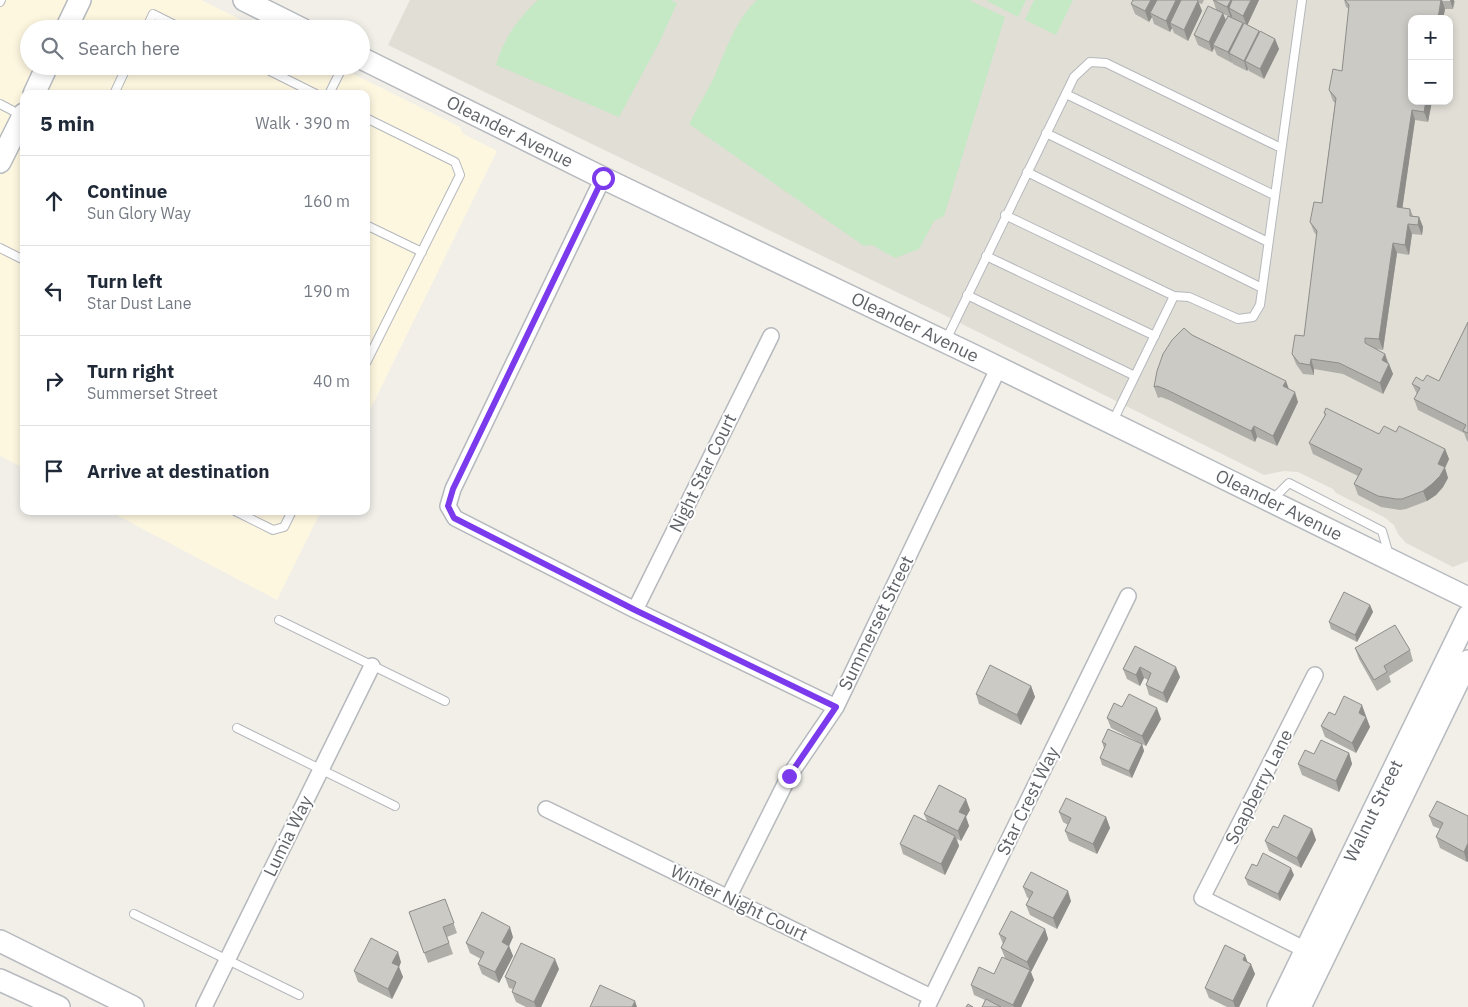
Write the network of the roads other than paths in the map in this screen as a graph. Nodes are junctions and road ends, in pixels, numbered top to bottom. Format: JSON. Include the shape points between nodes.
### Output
{"nodes":[{"id":1,"x":80,"y":0,"type":"edge"},
{"id":2,"x":244,"y":0,"type":"edge"},
{"id":3,"x":1302,"y":0,"type":"edge"},
{"id":4,"x":70,"y":20,"type":"edge"},
{"id":5,"x":150,"y":20,"type":"edge"},
{"id":6,"x":165,"y":20,"type":"edge"},
{"id":7,"x":284,"y":20,"type":"edge"},
{"id":8,"x":370,"y":62,"type":"edge"},
{"id":9,"x":43,"y":75,"type":"edge"},
{"id":10,"x":124,"y":75,"type":"edge"},
{"id":11,"x":278,"y":75,"type":"edge"},
{"id":12,"x":338,"y":75,"type":"edge"},
{"id":13,"x":36,"y":90,"type":"edge"},
{"id":14,"x":116,"y":90,"type":"edge"},
{"id":15,"x":308,"y":90,"type":"edge"},
{"id":16,"x":331,"y":90,"type":"edge"},
{"id":17,"x":1066,"y":94,"type":"junction"},
{"id":18,"x":0,"y":104,"type":"edge"},
{"id":19,"x":20,"y":114,"type":"edge"},
{"id":20,"x":370,"y":120,"type":"edge"},
{"id":21,"x":20,"y":121,"type":"edge"},
{"id":22,"x":1046,"y":133,"type":"junction"},
{"id":23,"x":1282,"y":148,"type":"junction"},
{"id":24,"x":0,"y":162,"type":"edge"},
{"id":25,"x":1027,"y":172,"type":"junction"},
{"id":26,"x":603,"y":178,"type":"junction"},
{"id":27,"x":1274,"y":195,"type":"junction"},
{"id":28,"x":1006,"y":215,"type":"junction"},
{"id":29,"x":370,"y":227,"type":"edge"},
{"id":30,"x":1268,"y":242,"type":"junction"},
{"id":31,"x":0,"y":248,"type":"edge"},
{"id":32,"x":422,"y":252,"type":"junction"},
{"id":33,"x":986,"y":256,"type":"junction"},
{"id":34,"x":20,"y":258,"type":"edge"},
{"id":35,"x":1262,"y":288,"type":"junction"},
{"id":36,"x":967,"y":295,"type":"junction"},
{"id":37,"x":1174,"y":296,"type":"junction"},
{"id":38,"x":771,"y":336,"type":"dead end"},
{"id":39,"x":1154,"y":336,"type":"junction"},
{"id":40,"x":945,"y":341,"type":"junction"},
{"id":41,"x":370,"y":355,"type":"edge"},
{"id":42,"x":999,"y":367,"type":"junction"},
{"id":43,"x":1135,"y":376,"type":"junction"},
{"id":44,"x":1112,"y":423,"type":"junction"},
{"id":45,"x":242,"y":515,"type":"edge"},
{"id":46,"x":290,"y":515,"type":"edge"},
{"id":47,"x":1128,"y":596,"type":"dead end"},
{"id":48,"x":1468,"y":598,"type":"edge"},
{"id":49,"x":635,"y":610,"type":"junction"},
{"id":50,"x":1468,"y":616,"type":"edge"},
{"id":51,"x":279,"y":620,"type":"dead end"},
{"id":52,"x":1468,"y":661,"type":"edge"},
{"id":53,"x":372,"y":666,"type":"junction"},
{"id":54,"x":1315,"y":675,"type":"dead end"},
{"id":55,"x":445,"y":701,"type":"dead end"},
{"id":56,"x":836,"y":707,"type":"junction"},
{"id":57,"x":237,"y":728,"type":"dead end"},
{"id":58,"x":321,"y":770,"type":"junction"},
{"id":59,"x":395,"y":806,"type":"dead end"},
{"id":60,"x":546,"y":809,"type":"dead end"},
{"id":61,"x":728,"y":898,"type":"junction"},
{"id":62,"x":134,"y":914,"type":"dead end"},
{"id":63,"x":0,"y":941,"type":"edge"},
{"id":64,"x":1306,"y":950,"type":"junction"},
{"id":65,"x":228,"y":960,"type":"junction"},
{"id":66,"x":0,"y":980,"type":"edge"},
{"id":67,"x":299,"y":995,"type":"dead end"},
{"id":68,"x":929,"y":1002,"type":"edge"},
{"id":69,"x":59,"y":1007,"type":"edge"},
{"id":70,"x":133,"y":1007,"type":"edge"},
{"id":71,"x":204,"y":1007,"type":"edge"},
{"id":72,"x":1278,"y":1007,"type":"edge"},
{"id":73,"x":1300,"y":1007,"type":"edge"}],
"edges":[{"from":1,"to":4,"type":"street"},
{"from":2,"to":7,"type":"street"},
{"from":3,"to":23,"type":"lane"},
{"from":5,"to":6,"type":"lane","via":[[153,14]]},
{"from":8,"to":26,"type":"street","name":"Oleander Avenue"},
{"from":9,"to":13,"type":"street"},
{"from":10,"to":14,"type":"lane"},
{"from":11,"to":15,"type":"lane"},
{"from":12,"to":16,"type":"lane"},
{"from":17,"to":22,"type":"lane"},
{"from":17,"to":23,"type":"lane","via":[[1074,77],[1090,62],[1106,63]]},
{"from":17,"to":27,"type":"lane"},
{"from":18,"to":19,"type":"lane"},
{"from":20,"to":32,"type":"lane","via":[[455,162],[460,175]]},
{"from":21,"to":24,"type":"street"},
{"from":22,"to":25,"type":"lane"},
{"from":22,"to":30,"type":"lane"},
{"from":23,"to":27,"type":"lane"},
{"from":25,"to":28,"type":"lane"},
{"from":25,"to":35,"type":"lane"},
{"from":26,"to":40,"type":"street","name":"Oleander Avenue"},
{"from":26,"to":49,"type":"street","via":[[453,489],[448,506],[454,518]]},
{"from":27,"to":30,"type":"lane"},
{"from":28,"to":33,"type":"lane"},
{"from":28,"to":37,"type":"lane"},
{"from":29,"to":32,"type":"lane"},
{"from":30,"to":35,"type":"lane"},
{"from":31,"to":34,"type":"lane"},
{"from":32,"to":41,"type":"lane"},
{"from":33,"to":36,"type":"lane"},
{"from":33,"to":39,"type":"lane"},
{"from":35,"to":37,"type":"lane","via":[[1260,305],[1253,317],[1238,319],[1189,297]]},
{"from":36,"to":40,"type":"lane"},
{"from":36,"to":43,"type":"lane"},
{"from":37,"to":39,"type":"lane"},
{"from":38,"to":49,"type":"street","name":"Night Star Court"},
{"from":39,"to":43,"type":"lane"},
{"from":40,"to":42,"type":"street","name":"Oleander Avenue"},
{"from":42,"to":44,"type":"street","name":"Oleander Avenue"},
{"from":42,"to":56,"type":"street","name":"Summerset Street"},
{"from":43,"to":44,"type":"lane"},
{"from":44,"to":48,"type":"street","name":"Oleander Avenue"},
{"from":45,"to":46,"type":"lane","via":[[273,530],[284,527]]},
{"from":47,"to":68,"type":"street","name":"Star Crest Way"},
{"from":49,"to":56,"type":"street"},
{"from":50,"to":64,"type":"street","name":"Walnut Street"},
{"from":51,"to":53,"type":"lane"},
{"from":52,"to":73,"type":"street","name":"Walnut Street"},
{"from":53,"to":55,"type":"lane"},
{"from":53,"to":58,"type":"street","name":"Lumia Way"},
{"from":54,"to":64,"type":"street","name":"Soapberry Lane","via":[[1202,898]]},
{"from":56,"to":61,"type":"street","name":"Summerset Street","via":[[789,776]]},
{"from":57,"to":58,"type":"lane"},
{"from":58,"to":59,"type":"lane"},
{"from":58,"to":65,"type":"street","name":"Lumia Way"},
{"from":60,"to":61,"type":"street","name":"Winter Night Court"},
{"from":61,"to":68,"type":"street","name":"Winter Night Court"},
{"from":62,"to":65,"type":"lane"},
{"from":63,"to":70,"type":"street"},
{"from":64,"to":72,"type":"street","name":"Walnut Street"},
{"from":65,"to":67,"type":"lane"},
{"from":65,"to":71,"type":"street","name":"Lumia Way"},
{"from":66,"to":69,"type":"street"}]}
